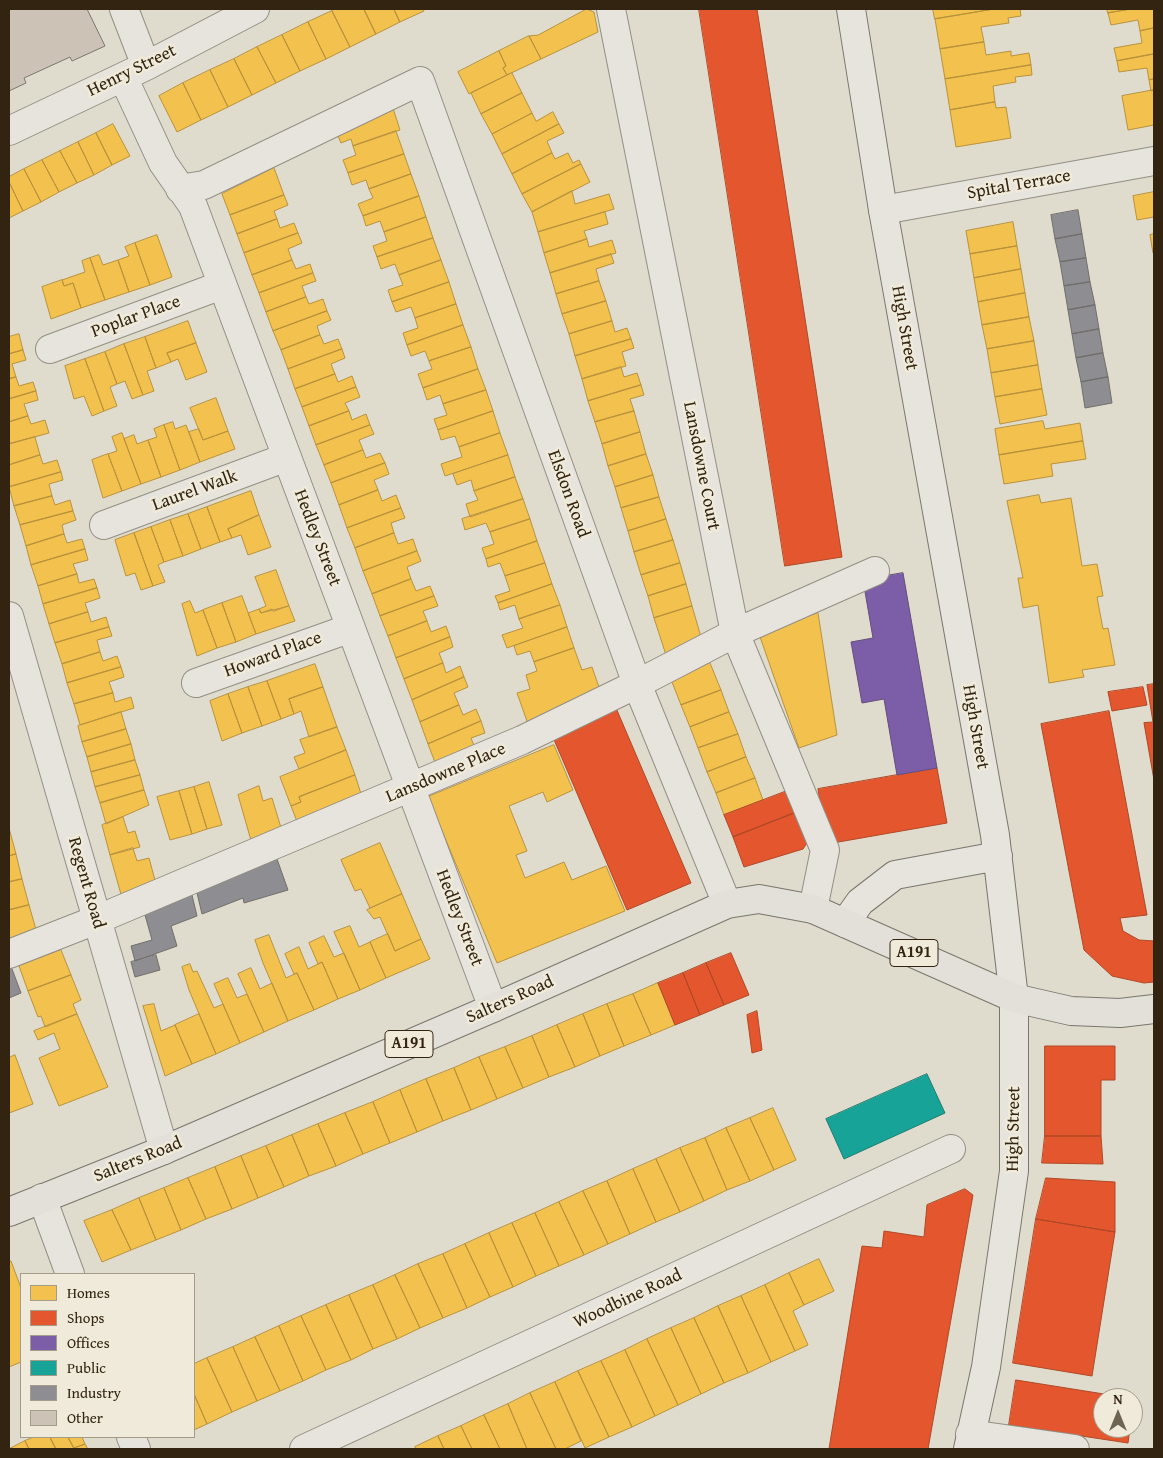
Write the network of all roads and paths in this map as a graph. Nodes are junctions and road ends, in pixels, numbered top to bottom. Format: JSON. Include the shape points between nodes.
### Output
{"nodes":[{"id":1,"x":124,"y":9,"type":"edge"},
{"id":2,"x":255,"y":9,"type":"edge"},
{"id":3,"x":611,"y":9,"type":"edge"},
{"id":4,"x":851,"y":9,"type":"edge"},
{"id":5,"x":134,"y":71,"type":"junction"},
{"id":6,"x":9,"y":132,"type":"edge"},
{"id":7,"x":1154,"y":160,"type":"edge"},
{"id":8,"x":180,"y":188,"type":"junction"},
{"id":9,"x":883,"y":210,"type":"junction"},
{"id":10,"x":222,"y":285,"type":"junction"},
{"id":11,"x":50,"y":349,"type":"dead end"},
{"id":12,"x":287,"y":457,"type":"junction"},
{"id":13,"x":104,"y":525,"type":"dead end"},
{"id":14,"x":875,"y":571,"type":"dead end"},
{"id":15,"x":9,"y":616,"type":"edge"},
{"id":16,"x":350,"y":628,"type":"junction"},
{"id":17,"x":735,"y":634,"type":"junction"},
{"id":18,"x":196,"y":683,"type":"dead end"},
{"id":19,"x":637,"y":684,"type":"junction"},
{"id":20,"x":410,"y":789,"type":"junction"},
{"id":21,"x":998,"y":856,"type":"junction"},
{"id":22,"x":727,"y":904,"type":"junction"},
{"id":23,"x":813,"y":909,"type":"junction"},
{"id":24,"x":96,"y":920,"type":"junction"},
{"id":25,"x":845,"y":923,"type":"junction"},
{"id":26,"x":9,"y":954,"type":"edge"},
{"id":27,"x":1014,"y":998,"type":"junction"},
{"id":28,"x":493,"y":1008,"type":"junction"},
{"id":29,"x":1154,"y":1009,"type":"edge"},
{"id":30,"x":951,"y":1149,"type":"dead end"},
{"id":31,"x":164,"y":1150,"type":"junction"},
{"id":32,"x":42,"y":1198,"type":"junction"},
{"id":33,"x":9,"y":1212,"type":"edge"},
{"id":34,"x":70,"y":1273,"type":"edge"},
{"id":35,"x":969,"y":1442,"type":"edge"},
{"id":36,"x":304,"y":1449,"type":"edge"},
{"id":37,"x":1075,"y":1449,"type":"edge"}],
"edges":[{"from":1,"to":5,"type":"street","name":"Hedley Street"},
{"from":2,"to":5,"type":"street","name":"Henry Street"},
{"from":3,"to":17,"type":"street","name":"Lansdowne Court"},
{"from":4,"to":9,"type":"street","name":"High Street"},
{"from":5,"to":6,"type":"street","name":"Henry Street"},
{"from":5,"to":8,"type":"street","name":"Hedley Street","via":[[163,163]]},
{"from":7,"to":9,"type":"street","name":"Spital Terrace"},
{"from":8,"to":10,"type":"street","name":"Hedley Street","via":[[193,206]]},
{"from":8,"to":19,"type":"street","name":"Elsdon Road","via":[[204,185],[420,81]]},
{"from":9,"to":21,"type":"street","name":"High Street"},
{"from":10,"to":11,"type":"street","name":"Poplar Place"},
{"from":10,"to":12,"type":"street","name":"Hedley Street"},
{"from":12,"to":13,"type":"street","name":"Laurel Walk"},
{"from":12,"to":16,"type":"street","name":"Hedley Street"},
{"from":14,"to":17,"type":"street","name":"Lansdowne Place"},
{"from":15,"to":24,"type":"street","name":"Regent Road"},
{"from":16,"to":18,"type":"street","name":"Howard Place"},
{"from":16,"to":20,"type":"street","name":"Hedley Street"},
{"from":17,"to":19,"type":"street","name":"Lansdowne Place"},
{"from":17,"to":23,"type":"street","name":"Lansdowne Court","via":[[825,850]]},
{"from":19,"to":20,"type":"street","name":"Lansdowne Place","via":[[522,740]]},
{"from":19,"to":22,"type":"street","name":"Elsdon Road"},
{"from":20,"to":24,"type":"street","name":"Lansdowne Place"},
{"from":20,"to":28,"type":"street","name":"Hedley Street"},
{"from":21,"to":25,"type":"street","via":[[896,875],[860,902]]},
{"from":21,"to":27,"type":"street","name":"High Street"},
{"from":22,"to":23,"type":"main road","name":"Salters Road","number":"A191","via":[[759,899]]},
{"from":22,"to":28,"type":"main road","name":"Salters Road","number":"A191"},
{"from":23,"to":25,"type":"main road","name":"Salters Road","number":"A191"},
{"from":24,"to":26,"type":"street","name":"Lansdowne Place"},
{"from":24,"to":31,"type":"street","name":"Regent Road"},
{"from":25,"to":27,"type":"main road","name":"Salters Road","number":"A191"},
{"from":27,"to":29,"type":"main road","number":"A191","via":[[1089,1012]]},
{"from":27,"to":35,"type":"street","name":"High Street","via":[[1014,1171],[986,1367]]},
{"from":28,"to":31,"type":"main road","name":"Salters Road","number":"A191"},
{"from":30,"to":36,"type":"street","name":"Woodbine Road"},
{"from":31,"to":32,"type":"main road","name":"Salters Road","number":"A191"},
{"from":32,"to":33,"type":"main road","name":"Salters Road","number":"A191"},
{"from":32,"to":34,"type":"street"},
{"from":35,"to":37,"type":"street"}]}
